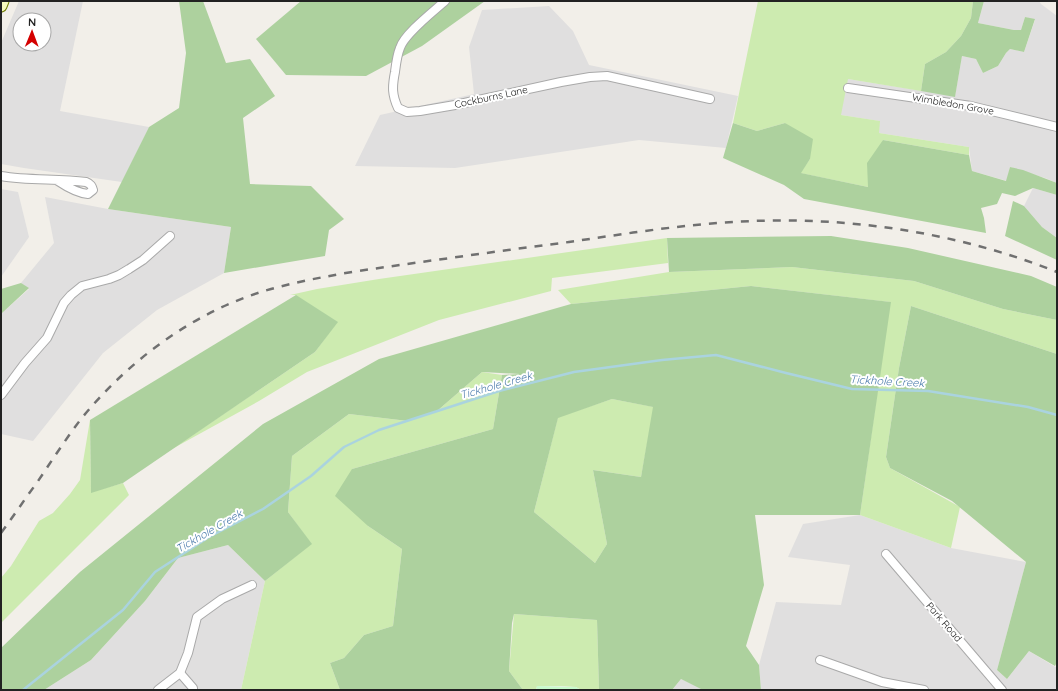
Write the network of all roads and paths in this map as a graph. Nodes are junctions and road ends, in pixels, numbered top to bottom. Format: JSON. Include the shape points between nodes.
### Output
{"nodes":[{"id":1,"x":3,"y":1,"type":"edge"},
{"id":2,"x":445,"y":1,"type":"edge"},
{"id":3,"x":1,"y":6,"type":"edge"},
{"id":4,"x":848,"y":88,"type":"dead end"},
{"id":5,"x":710,"y":99,"type":"dead end"},
{"id":6,"x":1057,"y":128,"type":"edge"},
{"id":7,"x":1,"y":176,"type":"edge"},
{"id":8,"x":58,"y":181,"type":"dead end"},
{"id":9,"x":170,"y":236,"type":"dead end"},
{"id":10,"x":1,"y":395,"type":"edge"},
{"id":11,"x":886,"y":554,"type":"dead end"},
{"id":12,"x":252,"y":585,"type":"dead end"},
{"id":13,"x":820,"y":660,"type":"dead end"},
{"id":14,"x":180,"y":673,"type":"junction"},
{"id":15,"x":158,"y":690,"type":"edge"},
{"id":16,"x":193,"y":690,"type":"edge"},
{"id":17,"x":924,"y":690,"type":"edge"},
{"id":18,"x":1002,"y":690,"type":"edge"}],
"edges":[{"from":1,"to":3,"type":"main road"},
{"from":2,"to":5,"type":"street","name":"Cockburns Lane","via":[[405,39],[400,47],[392,86],[398,108],[407,112],[455,105],[561,82],[607,76]]},
{"from":4,"to":6,"type":"street","name":"Wimbledon Grove","via":[[971,106]]},
{"from":7,"to":8,"type":"street"},
{"from":9,"to":10,"type":"street","via":[[129,269],[109,279],[82,286],[71,295],[64,302],[47,338]]},
{"from":11,"to":18,"type":"street","name":"Park Road"},
{"from":12,"to":14,"type":"street","via":[[222,599],[196,617],[188,653]]},
{"from":13,"to":17,"type":"street","via":[[882,682]]},
{"from":14,"to":15,"type":"street"},
{"from":14,"to":16,"type":"street"}]}
